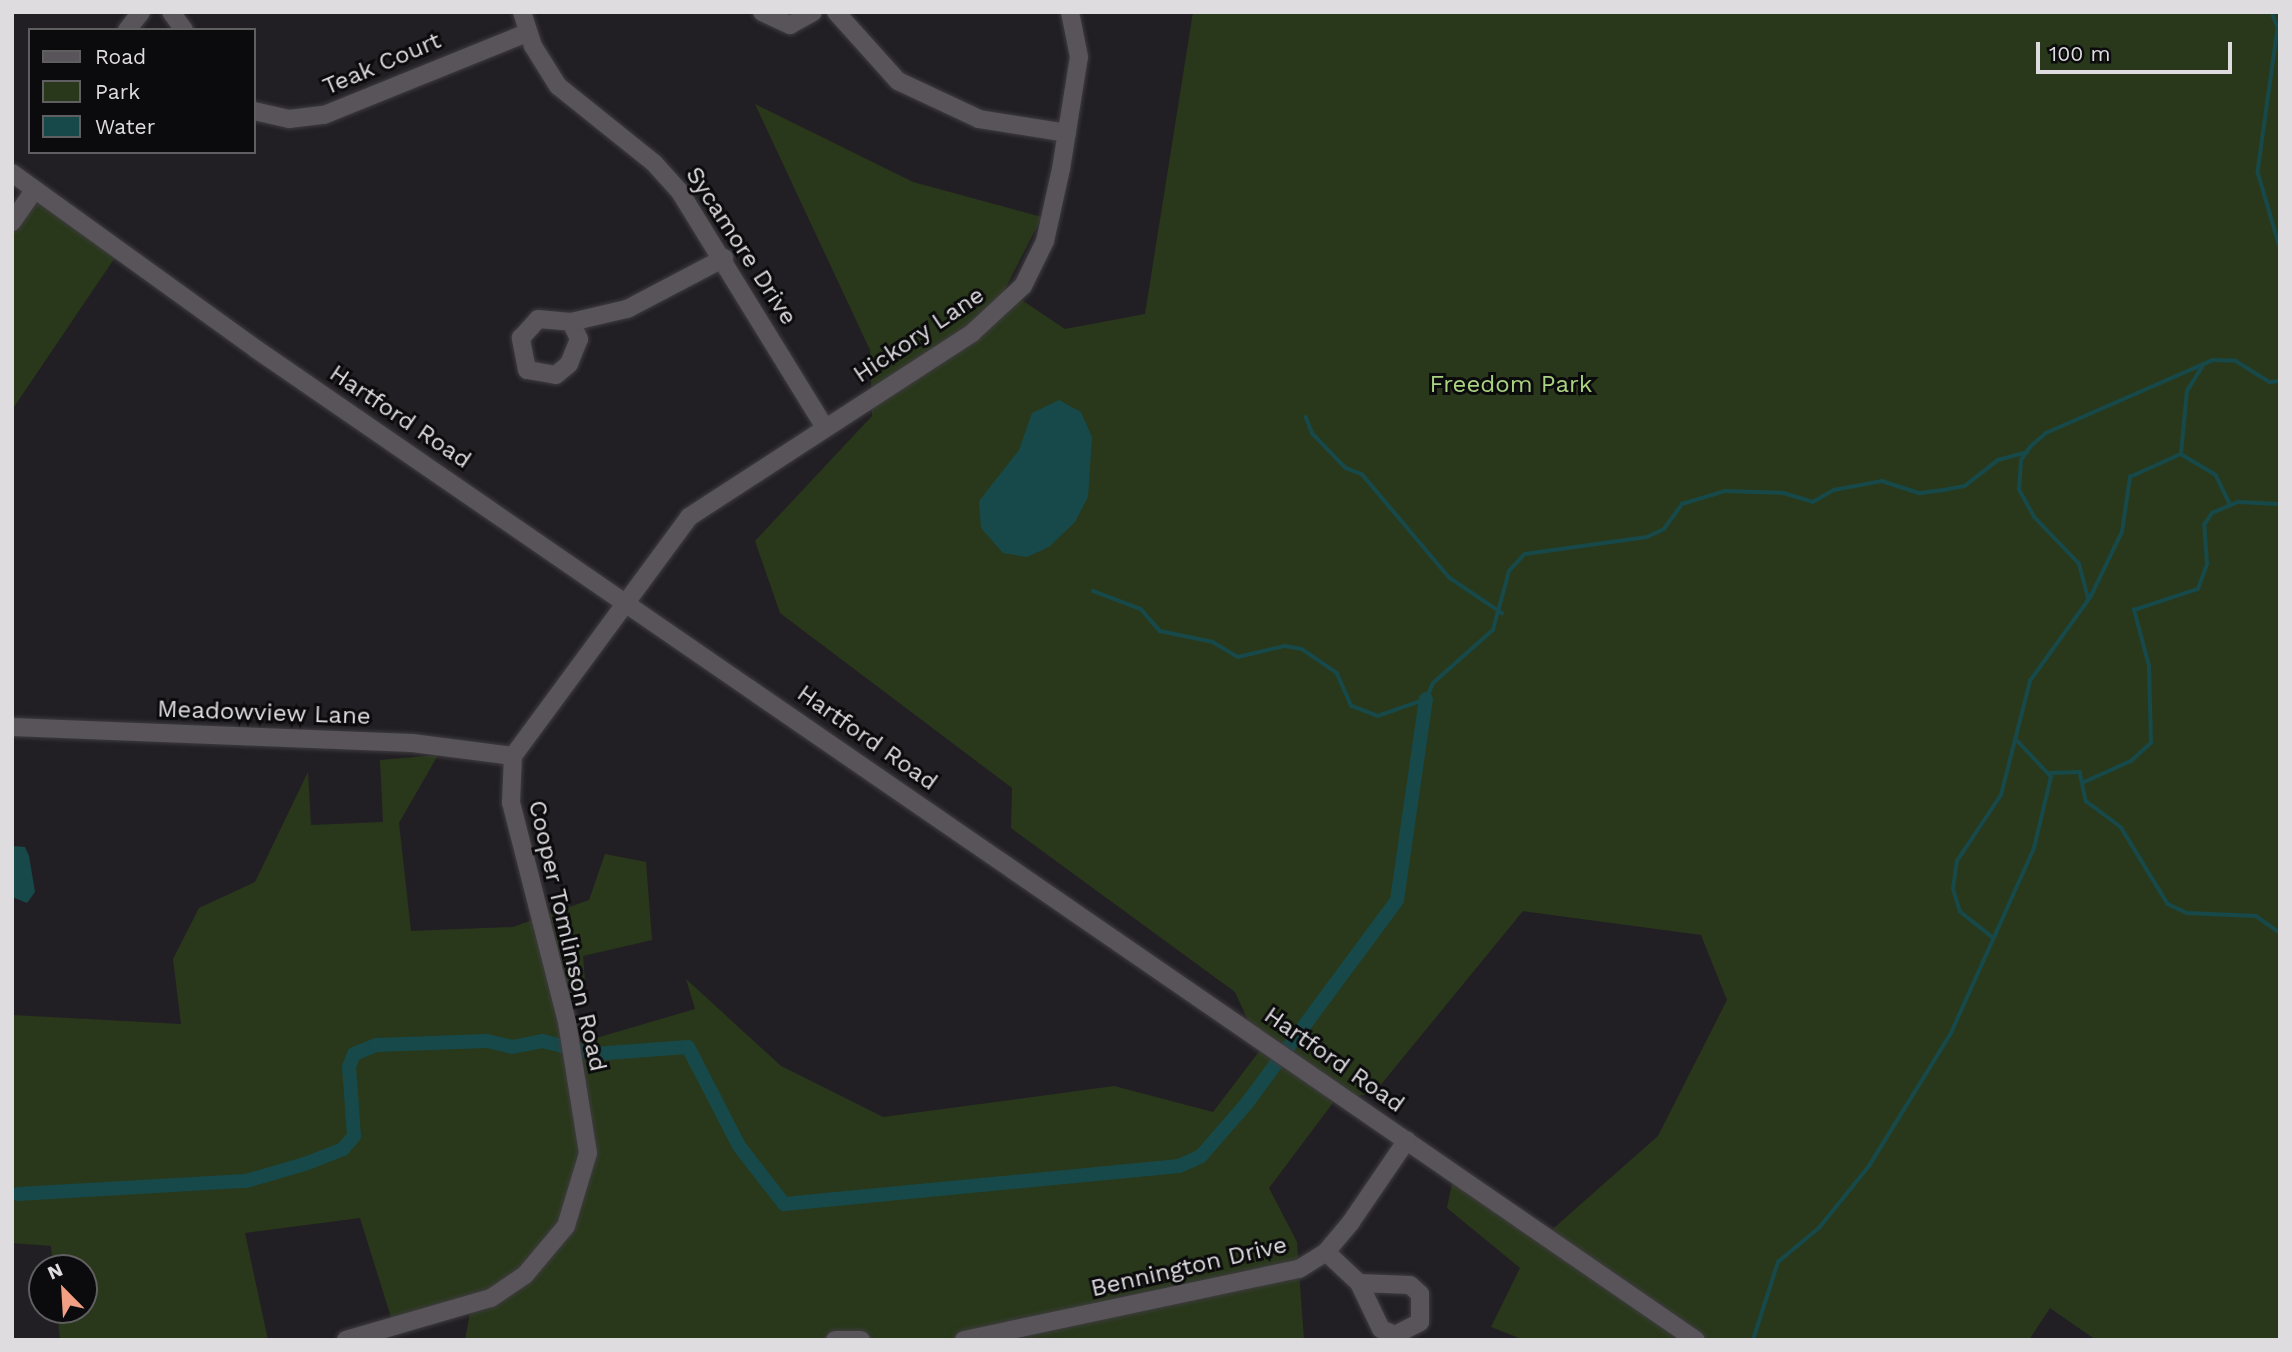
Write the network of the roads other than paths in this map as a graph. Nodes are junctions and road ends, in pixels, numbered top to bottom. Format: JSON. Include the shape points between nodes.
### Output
{"nodes":[{"id":1,"x":141,"y":12,"type":"edge"},
{"id":2,"x":171,"y":12,"type":"edge"},
{"id":3,"x":523,"y":12,"type":"edge"},
{"id":4,"x":762,"y":12,"type":"edge"},
{"id":5,"x":813,"y":12,"type":"edge"},
{"id":6,"x":836,"y":12,"type":"edge"},
{"id":7,"x":1070,"y":12,"type":"edge"},
{"id":8,"x":129,"y":28,"type":"edge"},
{"id":9,"x":183,"y":28,"type":"edge"},
{"id":10,"x":527,"y":33,"type":"junction"},
{"id":11,"x":256,"y":111,"type":"edge"},
{"id":12,"x":1066,"y":133,"type":"junction"},
{"id":13,"x":12,"y":173,"type":"edge"},
{"id":14,"x":34,"y":191,"type":"junction"},
{"id":15,"x":12,"y":222,"type":"edge"},
{"id":16,"x":724,"y":258,"type":"junction"},
{"id":17,"x":571,"y":322,"type":"dead end"},
{"id":18,"x":824,"y":426,"type":"junction"},
{"id":19,"x":625,"y":600,"type":"junction"},
{"id":20,"x":12,"y":727,"type":"edge"},
{"id":21,"x":513,"y":756,"type":"junction"},
{"id":22,"x":1407,"y":1140,"type":"junction"},
{"id":23,"x":1326,"y":1252,"type":"junction"},
{"id":24,"x":1359,"y":1283,"type":"dead end"},
{"id":25,"x":346,"y":1340,"type":"edge"},
{"id":26,"x":835,"y":1340,"type":"edge"},
{"id":27,"x":860,"y":1340,"type":"edge"},
{"id":28,"x":964,"y":1340,"type":"edge"},
{"id":29,"x":1696,"y":1340,"type":"edge"}],
"edges":[{"from":1,"to":8,"type":"street"},
{"from":2,"to":9,"type":"street"},
{"from":3,"to":10,"type":"street","name":"Sycamore Drive"},
{"from":4,"to":5,"type":"street","via":[[790,26]]},
{"from":6,"to":12,"type":"street","via":[[898,81],[979,119]]},
{"from":7,"to":12,"type":"street","name":"Hickory Lane","via":[[1079,57]]},
{"from":10,"to":11,"type":"street","name":"Teak Court","via":[[324,115],[289,119]]},
{"from":10,"to":16,"type":"street","name":"Sycamore Drive","via":[[558,86],[667,176]]},
{"from":12,"to":18,"type":"street","name":"Hickory Lane","via":[[1045,241],[1013,299],[972,333]]},
{"from":13,"to":14,"type":"street","name":"Hartford Road"},
{"from":14,"to":15,"type":"street"},
{"from":14,"to":19,"type":"street","name":"Hartford Road"},
{"from":16,"to":17,"type":"street","via":[[641,304]]},
{"from":16,"to":18,"type":"street","name":"Sycamore Drive"},
{"from":18,"to":19,"type":"street","name":"Hickory Lane","via":[[695,511]]},
{"from":19,"to":21,"type":"street"},
{"from":19,"to":22,"type":"street","name":"Hartford Road"},
{"from":20,"to":21,"type":"street","name":"Meadowview Lane","via":[[412,743]]},
{"from":21,"to":25,"type":"street","name":"Cooper Tomlinson Road","via":[[511,803],[567,1022],[588,1153],[585,1180],[553,1245],[506,1290],[474,1307]]},
{"from":22,"to":23,"type":"street","name":"Bennington Drive"},
{"from":22,"to":29,"type":"street","name":"Hartford Road"},
{"from":23,"to":24,"type":"street"},
{"from":23,"to":28,"type":"street","name":"Bennington Drive","via":[[1282,1276]]},
{"from":26,"to":27,"type":"street"}]}
